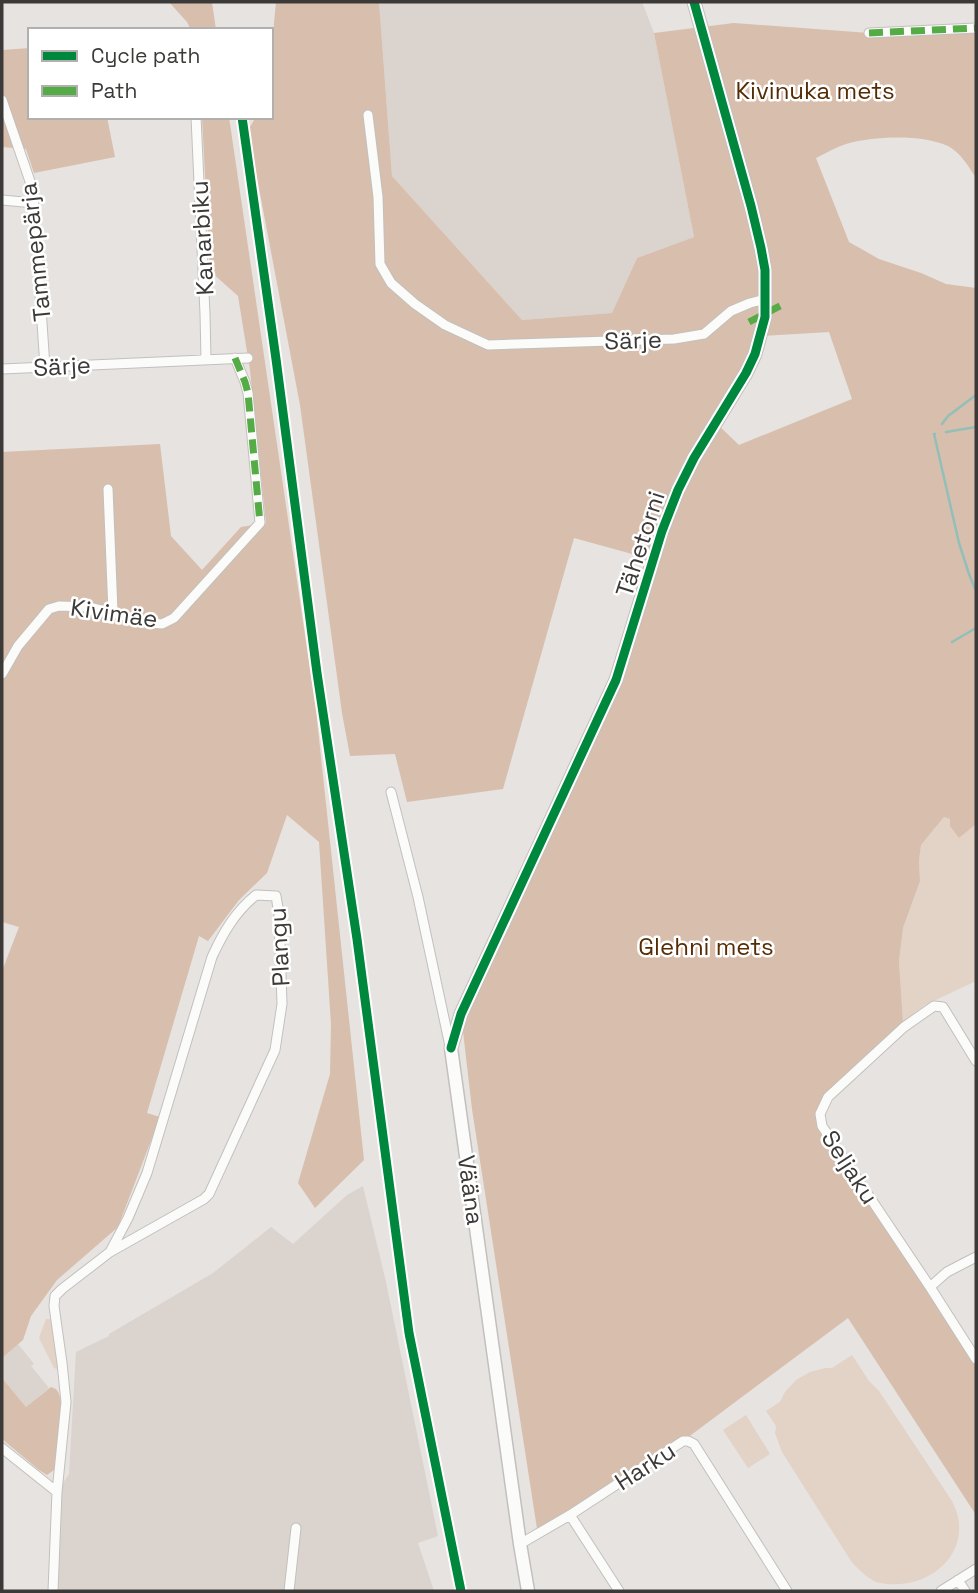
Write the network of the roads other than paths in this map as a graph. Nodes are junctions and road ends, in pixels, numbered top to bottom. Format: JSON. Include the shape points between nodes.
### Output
{"nodes":[{"id":1,"x":694,"y":2,"type":"edge"},
{"id":2,"x":976,"y":28,"type":"edge"},
{"id":3,"x":869,"y":33,"type":"dead end"},
{"id":4,"x":2,"y":100,"type":"edge"},
{"id":5,"x":368,"y":115,"type":"dead end"},
{"id":6,"x":196,"y":119,"type":"edge"},
{"id":7,"x":2,"y":200,"type":"edge"},
{"id":8,"x":34,"y":203,"type":"junction"},
{"id":9,"x":766,"y":299,"type":"junction"},
{"id":10,"x":235,"y":358,"type":"junction"},
{"id":11,"x":248,"y":358,"type":"dead end"},
{"id":12,"x":206,"y":359,"type":"junction"},
{"id":13,"x":45,"y":366,"type":"junction"},
{"id":14,"x":2,"y":369,"type":"edge"},
{"id":15,"x":108,"y":489,"type":"dead end"},
{"id":16,"x":113,"y":612,"type":"junction"},
{"id":17,"x":2,"y":674,"type":"edge"},
{"id":18,"x":391,"y":792,"type":"dead end"},
{"id":19,"x":451,"y":1048,"type":"junction"},
{"id":20,"x":976,"y":1061,"type":"edge"},
{"id":21,"x":110,"y":1252,"type":"junction"},
{"id":22,"x":976,"y":1257,"type":"edge"},
{"id":23,"x":930,"y":1287,"type":"junction"},
{"id":24,"x":976,"y":1359,"type":"edge"},
{"id":25,"x":2,"y":1448,"type":"edge"},
{"id":26,"x":57,"y":1492,"type":"junction"},
{"id":27,"x":570,"y":1515,"type":"junction"},
{"id":28,"x":296,"y":1528,"type":"dead end"},
{"id":29,"x":520,"y":1544,"type":"junction"},
{"id":30,"x":976,"y":1569,"type":"edge"},
{"id":31,"x":958,"y":1580,"type":"junction"},
{"id":32,"x":53,"y":1591,"type":"edge"},
{"id":33,"x":289,"y":1591,"type":"edge"},
{"id":34,"x":528,"y":1591,"type":"edge"},
{"id":35,"x":619,"y":1591,"type":"edge"},
{"id":36,"x":787,"y":1591,"type":"edge"},
{"id":37,"x":941,"y":1591,"type":"edge"},
{"id":38,"x":965,"y":1591,"type":"edge"}],
"edges":[{"from":1,"to":9,"type":"street","name":"Tähetorni","via":[[754,216]]},
{"from":2,"to":3,"type":"street"},
{"from":4,"to":8,"type":"street","name":"Tammepärja"},
{"from":5,"to":9,"type":"street","name":"Särje","via":[[380,264],[391,283],[415,304],[445,325],[488,345],[674,339],[704,334],[731,311]]},
{"from":6,"to":12,"type":"street","name":"Kanarbiku"},
{"from":7,"to":8,"type":"street"},
{"from":8,"to":13,"type":"street","name":"Tammepärja"},
{"from":9,"to":19,"type":"street","name":"Tähetorni","via":[[755,355],[678,490],[616,680],[461,1014]]},
{"from":10,"to":11,"type":"street","name":"Särje"},
{"from":10,"to":12,"type":"street","name":"Särje"},
{"from":10,"to":16,"type":"street","name":"Kivimäe","via":[[248,393],[260,523],[174,618],[162,624]]},
{"from":12,"to":13,"type":"street","name":"Särje"},
{"from":13,"to":14,"type":"street","name":"Särje"},
{"from":15,"to":16,"type":"street"},
{"from":16,"to":17,"type":"street","name":"Kivimäe","via":[[90,607],[49,608]]},
{"from":18,"to":19,"type":"street","name":"Vääna"},
{"from":19,"to":29,"type":"street","name":"Vääna"},
{"from":20,"to":23,"type":"street","name":"Seljaku","via":[[943,1007],[933,1006],[828,1097],[820,1114],[821,1126]]},
{"from":21,"to":21,"type":"street","name":"Plangu","via":[[147,1173],[223,932],[256,895],[276,895],[282,1004],[275,1050],[209,1194]]},
{"from":21,"to":26,"type":"street","name":"Plangu","via":[[55,1296],[66,1402]]},
{"from":22,"to":23,"type":"street"},
{"from":23,"to":24,"type":"street","name":"Seljaku"},
{"from":25,"to":26,"type":"street"},
{"from":26,"to":32,"type":"street"},
{"from":27,"to":29,"type":"street","name":"Harku"},
{"from":27,"to":35,"type":"street"},
{"from":27,"to":36,"type":"street","name":"Harku","via":[[688,1441]]},
{"from":28,"to":33,"type":"street"},
{"from":29,"to":34,"type":"street","name":"Vääna"},
{"from":30,"to":31,"type":"street"},
{"from":31,"to":37,"type":"street"},
{"from":31,"to":38,"type":"street"}]}
